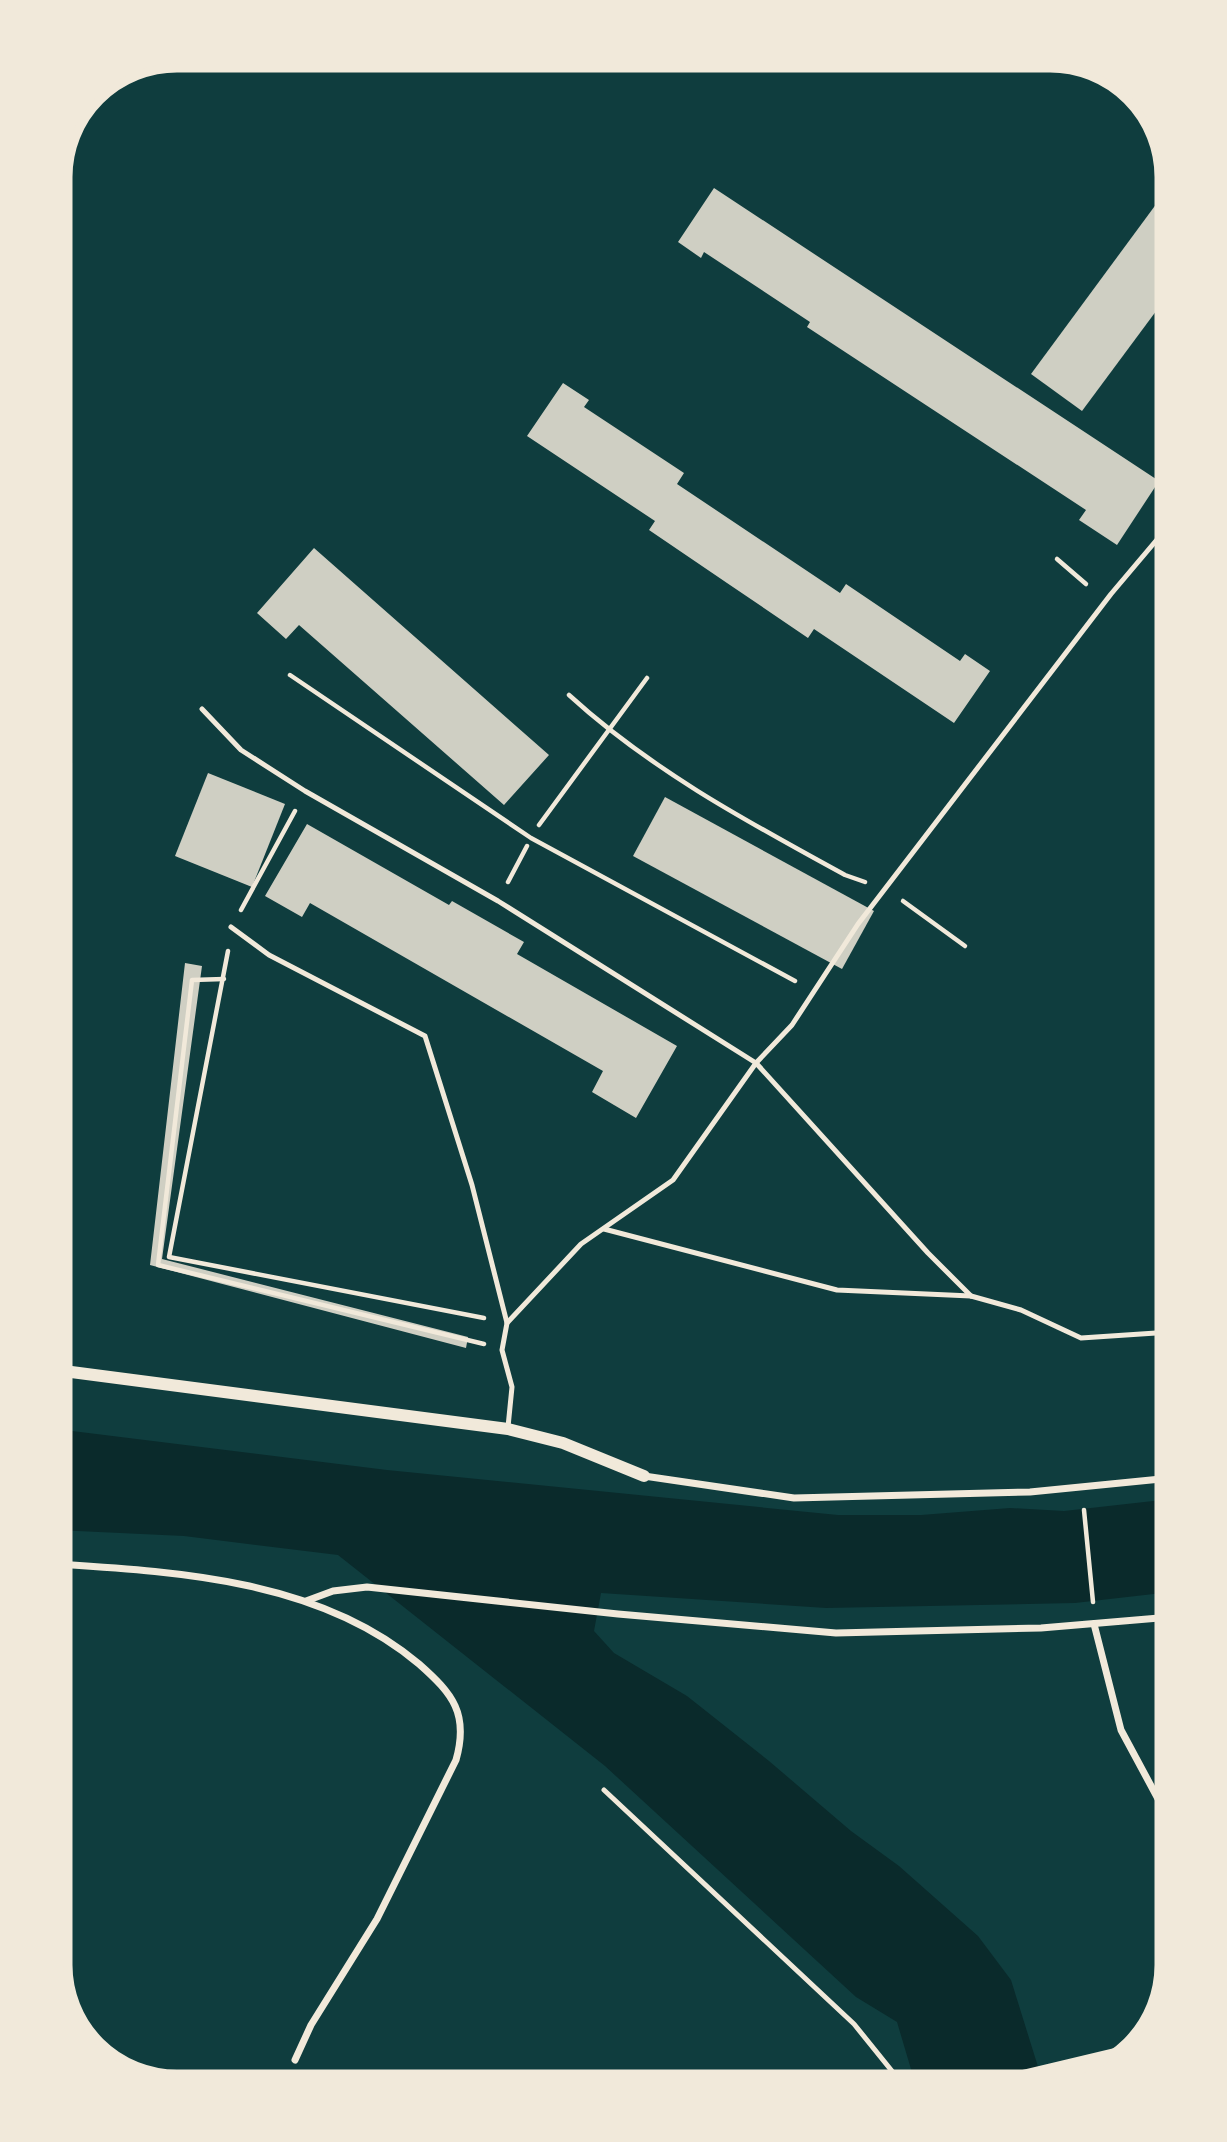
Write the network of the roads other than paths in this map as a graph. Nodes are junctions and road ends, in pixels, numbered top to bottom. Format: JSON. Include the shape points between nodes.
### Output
{"nodes":[{"id":1,"x":1159,"y":537,"type":"edge"},
{"id":2,"x":202,"y":709,"type":"dead end"},
{"id":3,"x":231,"y":926,"type":"road end"},
{"id":4,"x":755,"y":1063,"type":"junction"},
{"id":5,"x":604,"y":1229,"type":"junction"},
{"id":6,"x":971,"y":1296,"type":"junction"},
{"id":7,"x":507,"y":1323,"type":"junction"},
{"id":8,"x":1159,"y":1333,"type":"edge"},
{"id":9,"x":68,"y":1372,"type":"edge"},
{"id":10,"x":508,"y":1429,"type":"junction"},
{"id":11,"x":644,"y":1476,"type":"joint"},
{"id":12,"x":1159,"y":1479,"type":"edge"},
{"id":13,"x":68,"y":1565,"type":"edge"},
{"id":14,"x":306,"y":1601,"type":"junction"},
{"id":15,"x":1159,"y":1618,"type":"edge"},
{"id":16,"x":1094,"y":1624,"type":"junction"},
{"id":17,"x":604,"y":1790,"type":"dead end"},
{"id":18,"x":1159,"y":1801,"type":"edge"},
{"id":19,"x":295,"y":2060,"type":"dead end"},
{"id":20,"x":894,"y":2074,"type":"edge"}],
"edges":[{"from":1,"to":4,"type":"lane","via":[[858,923],[792,1025]]},
{"from":2,"to":4,"type":"lane","via":[[241,750],[305,791],[498,901]]},
{"from":3,"to":7,"type":"lane","via":[[269,955],[425,1036],[472,1185]]},
{"from":4,"to":5,"type":"lane","via":[[673,1180]]},
{"from":4,"to":6,"type":"lane"},
{"from":5,"to":6,"type":"lane","via":[[836,1290]]},
{"from":5,"to":7,"type":"lane","via":[[581,1244]]},
{"from":6,"to":8,"type":"lane","via":[[1021,1310],[1080,1338]]},
{"from":7,"to":10,"type":"lane","via":[[503,1347],[512,1387]]},
{"from":9,"to":10,"type":"street"},
{"from":10,"to":11,"type":"street","via":[[563,1443]]},
{"from":11,"to":12,"type":"street","via":[[794,1498],[1030,1492]]},
{"from":13,"to":14,"type":"street","via":[[235,1583]]},
{"from":14,"to":16,"type":"street","via":[[333,1591],[368,1587],[836,1633]]},
{"from":14,"to":19,"type":"street","via":[[398,1646],[426,1670],[455,1704],[463,1737],[377,1919],[311,2025]]},
{"from":15,"to":16,"type":"street"},
{"from":16,"to":18,"type":"street","via":[[1121,1730]]},
{"from":17,"to":20,"type":"lane","via":[[854,2024]]}]}
